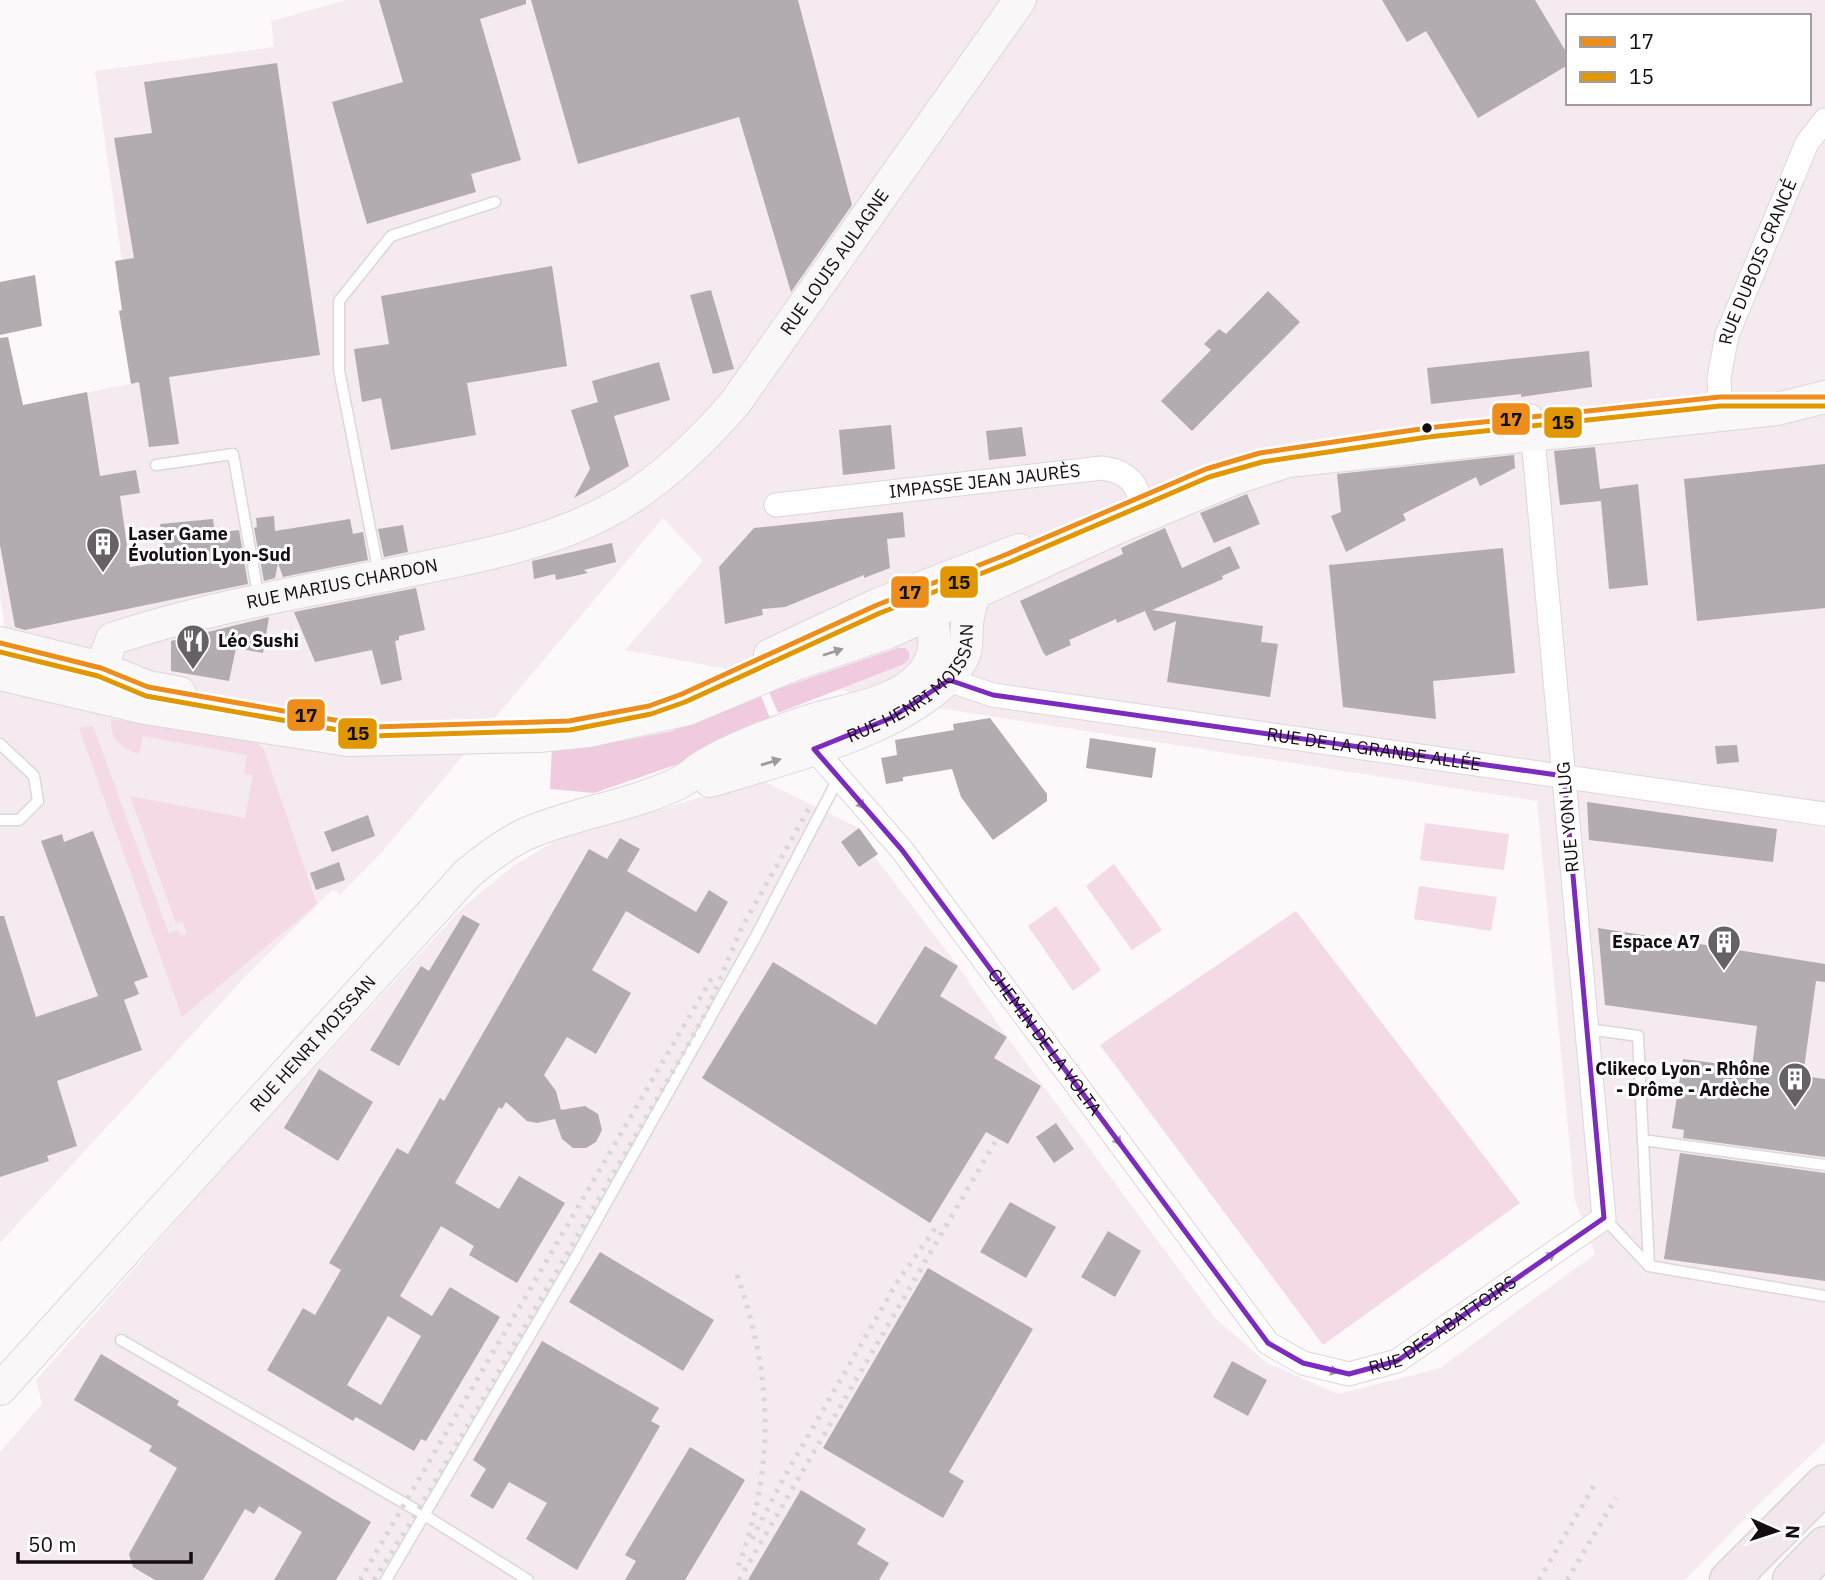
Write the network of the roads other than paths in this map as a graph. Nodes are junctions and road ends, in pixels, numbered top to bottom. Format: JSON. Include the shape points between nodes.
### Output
{"nodes":[{"id":1,"x":1020,"y":0,"type":"edge"},
{"id":2,"x":1825,"y":120,"type":"edge"},
{"id":3,"x":495,"y":202,"type":"dead end"},
{"id":4,"x":1823,"y":398,"type":"edge"},
{"id":5,"x":1720,"y":405,"type":"junction"},
{"id":6,"x":1532,"y":425,"type":"junction"},
{"id":7,"x":156,"y":465,"type":"dead end"},
{"id":8,"x":1140,"y":498,"type":"junction"},
{"id":9,"x":625,"y":501,"type":"joint"},
{"id":10,"x":776,"y":505,"type":"dead end"},
{"id":11,"x":1121,"y":526,"type":"junction"},
{"id":12,"x":379,"y":577,"type":"junction"},
{"id":13,"x":259,"y":602,"type":"junction"},
{"id":14,"x":948,"y":602,"type":"junction"},
{"id":15,"x":0,"y":643,"type":"edge"},
{"id":16,"x":0,"y":674,"type":"edge"},
{"id":17,"x":936,"y":676,"type":"junction"},
{"id":18,"x":96,"y":682,"type":"junction"},
{"id":19,"x":874,"y":701,"type":"junction"},
{"id":20,"x":0,"y":744,"type":"edge"},
{"id":21,"x":814,"y":749,"type":"junction"},
{"id":22,"x":1564,"y":776,"type":"junction"},
{"id":23,"x":838,"y":779,"type":"junction"},
{"id":24,"x":681,"y":782,"type":"junction"},
{"id":25,"x":1825,"y":814,"type":"edge"},
{"id":26,"x":0,"y":820,"type":"edge"},
{"id":27,"x":1588,"y":1029,"type":"junction"},
{"id":28,"x":1643,"y":1140,"type":"junction"},
{"id":29,"x":1825,"y":1165,"type":"edge"},
{"id":30,"x":1604,"y":1218,"type":"junction"},
{"id":31,"x":1649,"y":1266,"type":"junction"},
{"id":32,"x":1825,"y":1296,"type":"edge"},
{"id":33,"x":121,"y":1340,"type":"dead end"},
{"id":34,"x":1268,"y":1343,"type":"joint"},
{"id":35,"x":0,"y":1389,"type":"edge"},
{"id":36,"x":1825,"y":1484,"type":"edge"},
{"id":37,"x":423,"y":1513,"type":"junction"},
{"id":38,"x":1825,"y":1546,"type":"edge"},
{"id":39,"x":386,"y":1580,"type":"edge"},
{"id":40,"x":528,"y":1580,"type":"edge"},
{"id":41,"x":1729,"y":1580,"type":"edge"},
{"id":42,"x":1791,"y":1580,"type":"edge"}],
"edges":[{"from":1,"to":9,"type":"street","name":"RUE LOUIS AULAGNE","via":[[734,403],[686,454]]},
{"from":2,"to":5,"type":"street","name":"RUE DUBOIS CRANCÉ","via":[[1807,143],[1735,312],[1721,360]]},
{"from":3,"to":12,"type":"lane","via":[[391,236],[339,301],[339,370]]},
{"from":4,"to":5,"type":"street","via":[[1777,409]]},
{"from":5,"to":6,"type":"street"},
{"from":6,"to":8,"type":"street","via":[[1260,453],[1206,469]]},
{"from":6,"to":11,"type":"street","via":[[1288,461]]},
{"from":6,"to":22,"type":"street","name":"RUE YON LUG"},
{"from":7,"to":13,"type":"lane","via":[[233,454]]},
{"from":8,"to":10,"type":"street","name":"IMPASSE JEAN JAURÈS","via":[[1130,478],[1119,470],[1102,468]]},
{"from":8,"to":11,"type":"street","via":[[1141,507]]},
{"from":8,"to":14,"type":"street","via":[[1084,522]]},
{"from":9,"to":12,"type":"street","name":"RUE MARIUS CHARDON","via":[[536,542]]},
{"from":11,"to":14,"type":"street"},
{"from":12,"to":13,"type":"street","name":"RUE MARIUS CHARDON"},
{"from":13,"to":18,"type":"street","name":"RUE MARIUS CHARDON","via":[[112,639]]},
{"from":14,"to":17,"type":"street","name":"RUE HENRI MOISSAN","via":[[934,628]]},
{"from":14,"to":18,"type":"street","via":[[889,632],[723,686],[649,719],[588,731],[348,740]]},
{"from":15,"to":18,"type":"street"},
{"from":16,"to":18,"type":"street"},
{"from":17,"to":19,"type":"street","name":"RUE HENRI MOISSAN"},
{"from":17,"to":21,"type":"street","name":"RUE HENRI MOISSAN","via":[[891,718]]},
{"from":17,"to":22,"type":"street","name":"RUE DE LA GRANDE ALLÉE","via":[[993,695]]},
{"from":19,"to":21,"type":"street","name":"RUE HENRI MOISSAN","via":[[861,713],[813,734]]},
{"from":19,"to":24,"type":"street","name":"RUE HENRI MOISSAN","via":[[768,736],[705,765]]},
{"from":20,"to":26,"type":"lane","via":[[34,776],[38,801],[19,820]]},
{"from":21,"to":23,"type":"street","name":"CHEMIN DE LA VOLTA"},
{"from":24,"to":21,"type":"street","name":"RUE HENRI MOISSAN","one_way":true,"via":[[710,781]]},
{"from":22,"to":25,"type":"street","name":"RUE DE LA GRANDE ALLÉE"},
{"from":22,"to":27,"type":"street","name":"RUE YON LUG"},
{"from":23,"to":34,"type":"street","name":"CHEMIN DE LA VOLTA","one_way":true,"via":[[902,850]]},
{"from":23,"to":37,"type":"lane","via":[[755,938],[573,1262]]},
{"from":24,"to":35,"type":"street","name":"RUE HENRI MOISSAN","via":[[529,833],[467,874]]},
{"from":27,"to":28,"type":"lane","via":[[1638,1036]]},
{"from":27,"to":30,"type":"street","name":"RUE YON LUG"},
{"from":28,"to":29,"type":"lane"},
{"from":28,"to":31,"type":"lane"},
{"from":30,"to":31,"type":"lane"},
{"from":34,"to":30,"type":"street","name":"RUE DES ABATTOIRS","one_way":true,"via":[[1303,1363],[1349,1374],[1397,1361]]},
{"from":31,"to":32,"type":"lane"},
{"from":33,"to":37,"type":"lane"},
{"from":36,"to":41,"type":"highway"},
{"from":37,"to":39,"type":"lane"},
{"from":37,"to":40,"type":"lane"},
{"from":38,"to":42,"type":"highway"}]}
